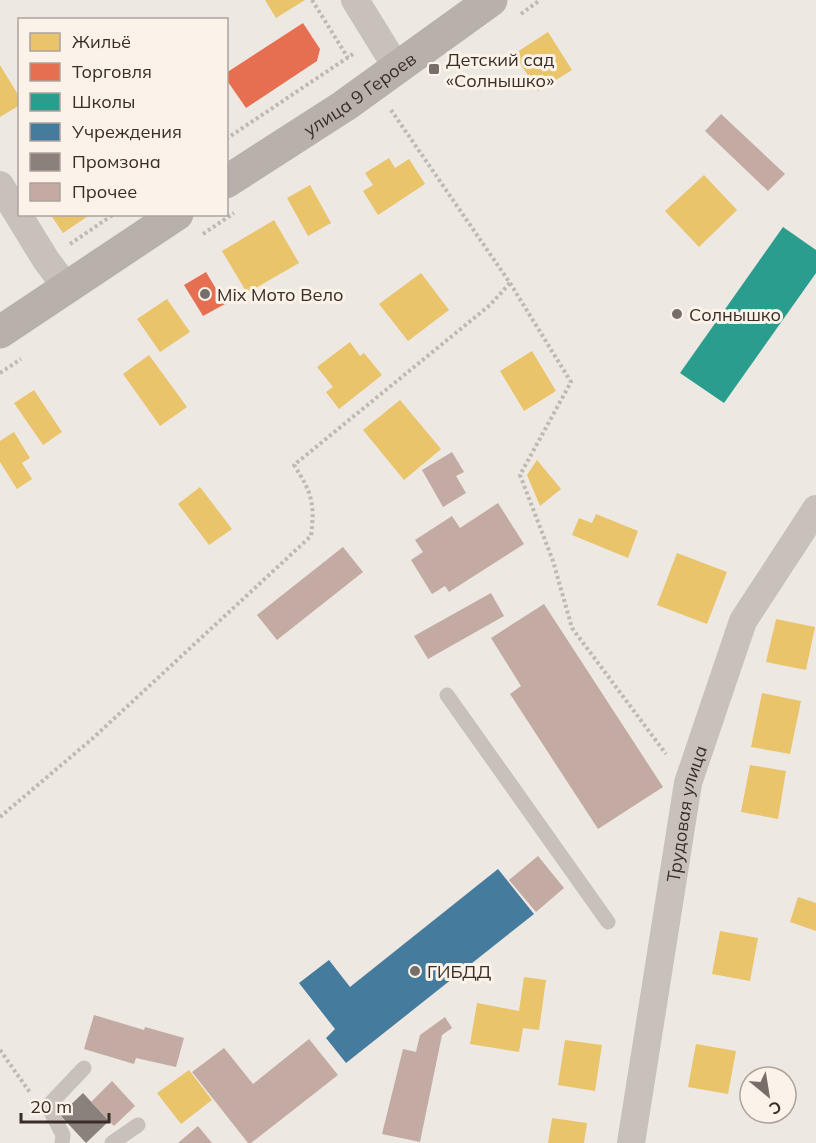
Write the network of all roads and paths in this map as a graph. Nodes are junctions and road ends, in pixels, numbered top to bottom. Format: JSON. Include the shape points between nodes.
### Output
{"nodes":[{"id":1,"x":312,"y":0,"type":"edge"},
{"id":2,"x":355,"y":0,"type":"edge"},
{"id":3,"x":491,"y":0,"type":"edge"},
{"id":4,"x":540,"y":0,"type":"edge"},
{"id":5,"x":526,"y":9,"type":"dead end"},
{"id":6,"x":353,"y":54,"type":"dead end"},
{"id":7,"x":348,"y":58,"type":"junction"},
{"id":8,"x":397,"y":68,"type":"junction"},
{"id":9,"x":389,"y":107,"type":"dead end"},
{"id":10,"x":228,"y":138,"type":"edge"},
{"id":11,"x":228,"y":181,"type":"edge"},
{"id":12,"x":0,"y":184,"type":"edge"},
{"id":13,"x":18,"y":214,"type":"edge"},
{"id":14,"x":19,"y":216,"type":"edge"},
{"id":15,"x":174,"y":216,"type":"edge"},
{"id":16,"x":510,"y":283,"type":"junction"},
{"id":17,"x":66,"y":287,"type":"junction"},
{"id":18,"x":0,"y":332,"type":"edge"},
{"id":19,"x":816,"y":509,"type":"edge"},
{"id":20,"x":447,"y":695,"type":"dead end"},
{"id":21,"x":688,"y":783,"type":"junction"},
{"id":22,"x":2,"y":813,"type":"edge"},
{"id":23,"x":0,"y":817,"type":"edge"},
{"id":24,"x":608,"y":922,"type":"dead end"},
{"id":25,"x":0,"y":1050,"type":"edge"},
{"id":26,"x":84,"y":1068,"type":"dead end"},
{"id":27,"x":38,"y":1103,"type":"dead end"},
{"id":28,"x":138,"y":1125,"type":"dead end"},
{"id":29,"x":62,"y":1143,"type":"edge"},
{"id":30,"x":112,"y":1143,"type":"edge"},
{"id":31,"x":631,"y":1143,"type":"edge"}],
"edges":[{"from":1,"to":7,"type":"path"},
{"from":2,"to":8,"type":"street"},
{"from":3,"to":8,"type":"street","name":"улица 9 Героев"},
{"from":4,"to":5,"type":"path"},
{"from":6,"to":7,"type":"path"},
{"from":7,"to":10,"type":"path"},
{"from":8,"to":11,"type":"street","name":"улица 9 Героев"},
{"from":9,"to":16,"type":"path"},
{"from":12,"to":13,"type":"street"},
{"from":14,"to":17,"type":"street"},
{"from":15,"to":17,"type":"street"},
{"from":16,"to":21,"type":"path","via":[[571,382],[520,475],[553,561],[572,628]]},
{"from":16,"to":22,"type":"path","via":[[490,305],[294,465],[314,508],[311,536],[92,739]]},
{"from":17,"to":18,"type":"street"},
{"from":19,"to":21,"type":"street","name":"Трудовая улица","via":[[743,621]]},
{"from":20,"to":24,"type":"lane"},
{"from":21,"to":31,"type":"street","name":"Трудовая улица"},
{"from":22,"to":23,"type":"path"},
{"from":25,"to":27,"type":"path"},
{"from":26,"to":29,"type":"lane","via":[[48,1106],[63,1135]]},
{"from":28,"to":30,"type":"lane"}]}
